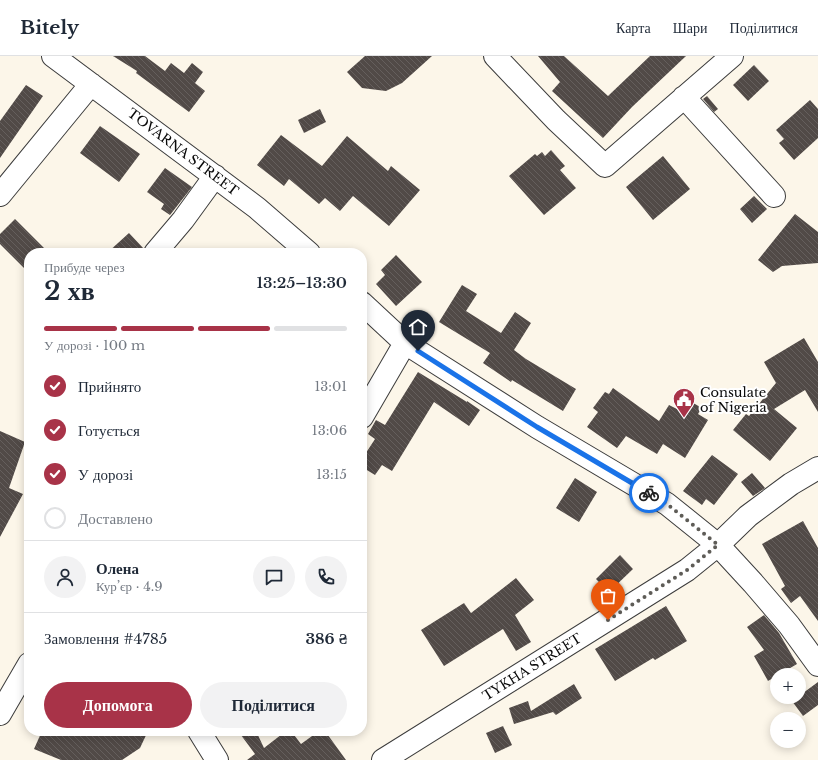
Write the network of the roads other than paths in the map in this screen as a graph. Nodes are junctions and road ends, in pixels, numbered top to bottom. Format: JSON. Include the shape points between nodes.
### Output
{"nodes":[{"id":1,"x":495,"y":56,"type":"edge"},
{"id":2,"x":732,"y":56,"type":"edge"},
{"id":3,"x":60,"y":58,"type":"edge"},
{"id":4,"x":91,"y":84,"type":"junction"},
{"id":5,"x":684,"y":97,"type":"junction"},
{"id":6,"x":215,"y":176,"type":"junction"},
{"id":7,"x":0,"y":195,"type":"edge"},
{"id":8,"x":774,"y":196,"type":"dead end"},
{"id":9,"x":159,"y":248,"type":"edge"},
{"id":10,"x":303,"y":248,"type":"edge"},
{"id":11,"x":367,"y":308,"type":"edge"},
{"id":12,"x":405,"y":343,"type":"junction"},
{"id":13,"x":367,"y":408,"type":"edge"},
{"id":14,"x":818,"y":468,"type":"edge"},
{"id":15,"x":718,"y":545,"type":"junction"},
{"id":16,"x":818,"y":665,"type":"edge"},
{"id":17,"x":24,"y":673,"type":"edge"},
{"id":18,"x":0,"y":714,"type":"edge"},
{"id":19,"x":202,"y":736,"type":"edge"},
{"id":20,"x":217,"y":760,"type":"edge"},
{"id":21,"x":383,"y":760,"type":"edge"}],
"edges":[{"from":1,"to":5,"type":"street","via":[[556,120],[605,166]]},
{"from":2,"to":5,"type":"street"},
{"from":3,"to":4,"type":"street","name":"TOVARNA STREET"},
{"from":4,"to":6,"type":"street","name":"TOVARNA STREET"},
{"from":4,"to":7,"type":"street"},
{"from":5,"to":8,"type":"street"},
{"from":6,"to":9,"type":"street"},
{"from":6,"to":10,"type":"street","name":"TOVARNA STREET"},
{"from":11,"to":12,"type":"street"},
{"from":12,"to":13,"type":"street"},
{"from":12,"to":15,"type":"street","via":[[537,427],[667,504]]},
{"from":14,"to":15,"type":"street","name":"TYKHA STREET","via":[[791,484],[748,516]]},
{"from":15,"to":16,"type":"street","via":[[784,619]]},
{"from":15,"to":21,"type":"street","name":"TYKHA STREET","via":[[687,570]]},
{"from":17,"to":18,"type":"street"},
{"from":19,"to":20,"type":"street"}]}
